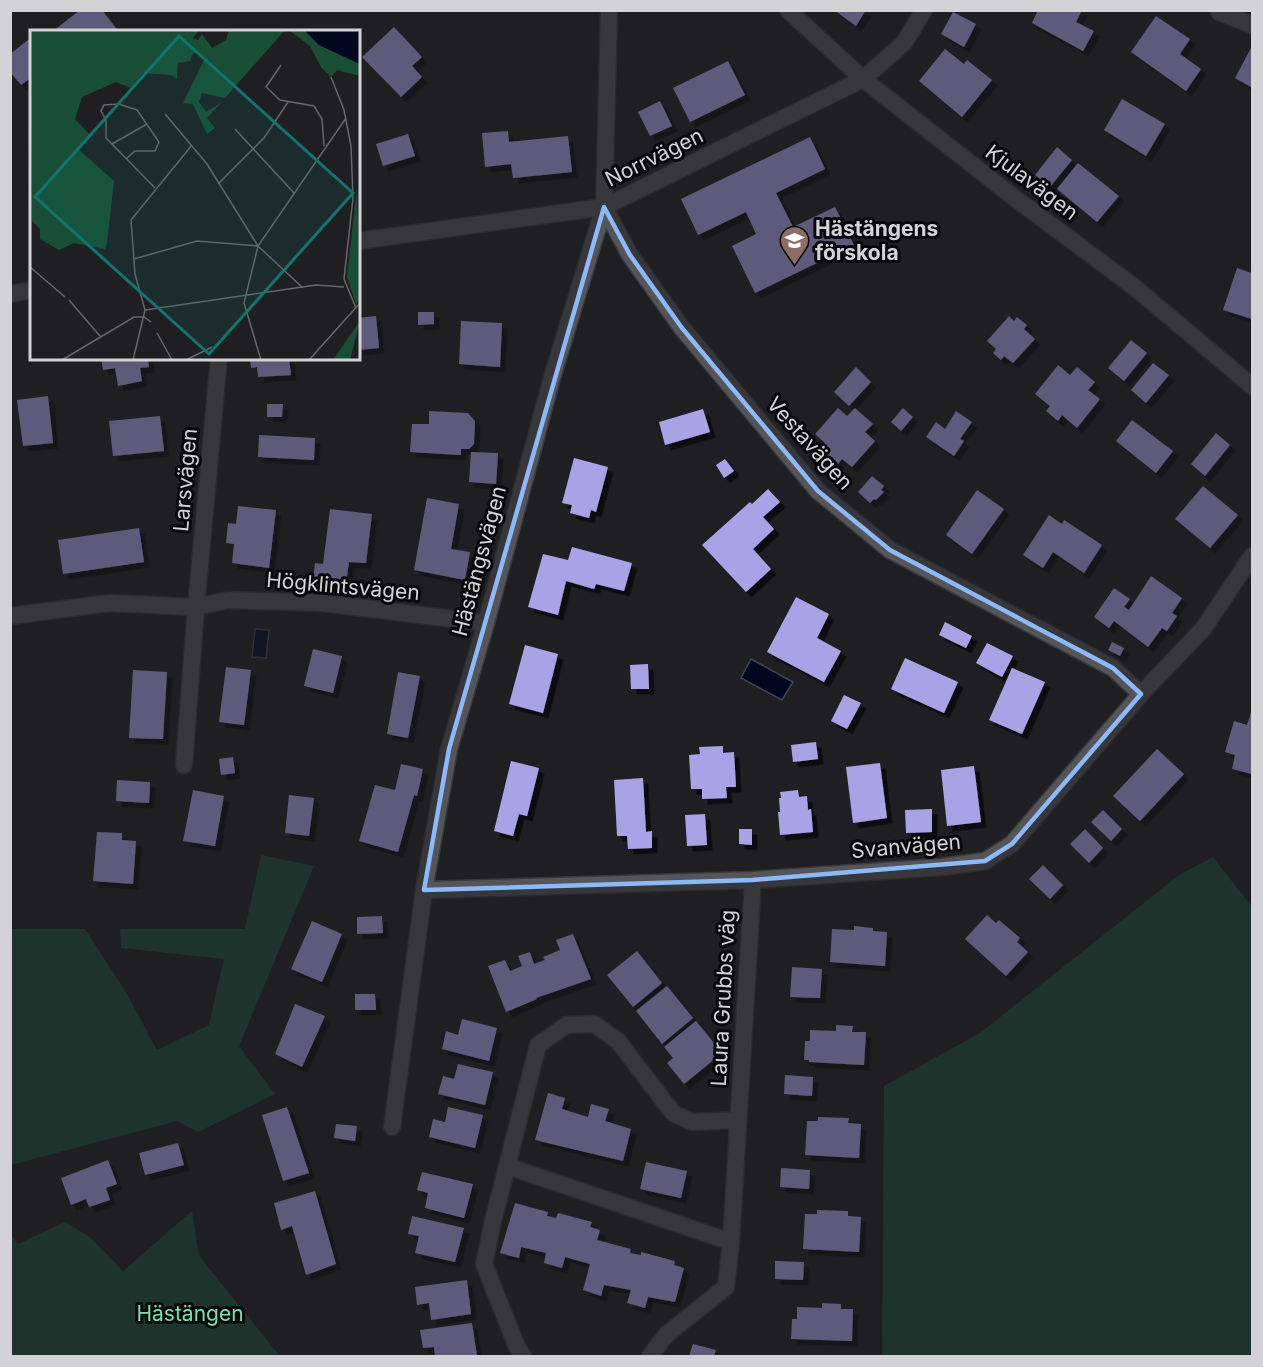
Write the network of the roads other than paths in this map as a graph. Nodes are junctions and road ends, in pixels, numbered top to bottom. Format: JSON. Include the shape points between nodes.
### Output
{"nodes":[{"id":1,"x":609,"y":10,"type":"edge"},
{"id":2,"x":788,"y":10,"type":"edge"},
{"id":3,"x":924,"y":10,"type":"edge"},
{"id":4,"x":1219,"y":12,"type":"edge"},
{"id":5,"x":1252,"y":25,"type":"edge"},
{"id":6,"x":863,"y":80,"type":"junction"},
{"id":7,"x":604,"y":207,"type":"junction"},
{"id":8,"x":360,"y":241,"type":"edge"},
{"id":9,"x":30,"y":290,"type":"edge"},
{"id":10,"x":10,"y":294,"type":"edge"},
{"id":11,"x":219,"y":360,"type":"edge"},
{"id":12,"x":1252,"y":386,"type":"edge"},
{"id":13,"x":1252,"y":556,"type":"edge"},
{"id":14,"x":196,"y":607,"type":"junction"},
{"id":15,"x":10,"y":616,"type":"edge"},
{"id":16,"x":486,"y":624,"type":"junction"},
{"id":17,"x":1141,"y":694,"type":"junction"},
{"id":18,"x":184,"y":765,"type":"dead end"},
{"id":19,"x":753,"y":880,"type":"junction"},
{"id":20,"x":423,"y":890,"type":"junction"},
{"id":21,"x":738,"y":1120,"type":"junction"},
{"id":22,"x":392,"y":1127,"type":"dead end"},
{"id":23,"x":507,"y":1166,"type":"junction"},
{"id":24,"x":731,"y":1242,"type":"junction"},
{"id":25,"x":523,"y":1356,"type":"edge"},
{"id":26,"x":650,"y":1356,"type":"edge"}],
"edges":[{"from":1,"to":7,"type":"street","name":"Hästängsvägen"},
{"from":2,"to":6,"type":"street","name":"Kjulavägen"},
{"from":3,"to":6,"type":"street","name":"Norrvägen","via":[[904,43]]},
{"from":4,"to":5,"type":"street"},
{"from":6,"to":7,"type":"street","name":"Norrvägen"},
{"from":6,"to":12,"type":"street","name":"Kjulavägen","via":[[1131,285]]},
{"from":7,"to":8,"type":"street","name":"Norrvägen"},
{"from":7,"to":16,"type":"street","name":"Hästängsvägen","via":[[551,381]]},
{"from":7,"to":17,"type":"street","name":"Vestavägen","via":[[630,255],[682,328],[818,491],[890,549],[1113,668]]},
{"from":9,"to":10,"type":"street"},
{"from":11,"to":14,"type":"street","name":"Larsvägen"},
{"from":13,"to":17,"type":"street","name":"Svanvägen","via":[[1203,629]]},
{"from":14,"to":15,"type":"street","name":"Högklintsvägen","via":[[111,603]]},
{"from":14,"to":16,"type":"street","name":"Högklintsvägen","via":[[228,600],[323,603]]},
{"from":14,"to":18,"type":"street"},
{"from":16,"to":20,"type":"street","name":"Hästängsvägen","via":[[449,750]]},
{"from":17,"to":19,"type":"street","name":"Svanvägen","via":[[1012,843],[985,861]]},
{"from":19,"to":20,"type":"street","name":"Svanvägen"},
{"from":19,"to":21,"type":"street","name":"Laura Grubbs väg"},
{"from":20,"to":22,"type":"street","name":"Hästängsvägen"},
{"from":21,"to":23,"type":"street","via":[[692,1122],[673,1113],[618,1041],[594,1024],[567,1025],[538,1045]]},
{"from":21,"to":24,"type":"street","name":"Laura Grubbs väg"},
{"from":23,"to":24,"type":"street"},
{"from":23,"to":25,"type":"street","via":[[484,1264]]},
{"from":24,"to":26,"type":"street","name":"Laura Grubbs väg","via":[[726,1287],[667,1334]]}]}
